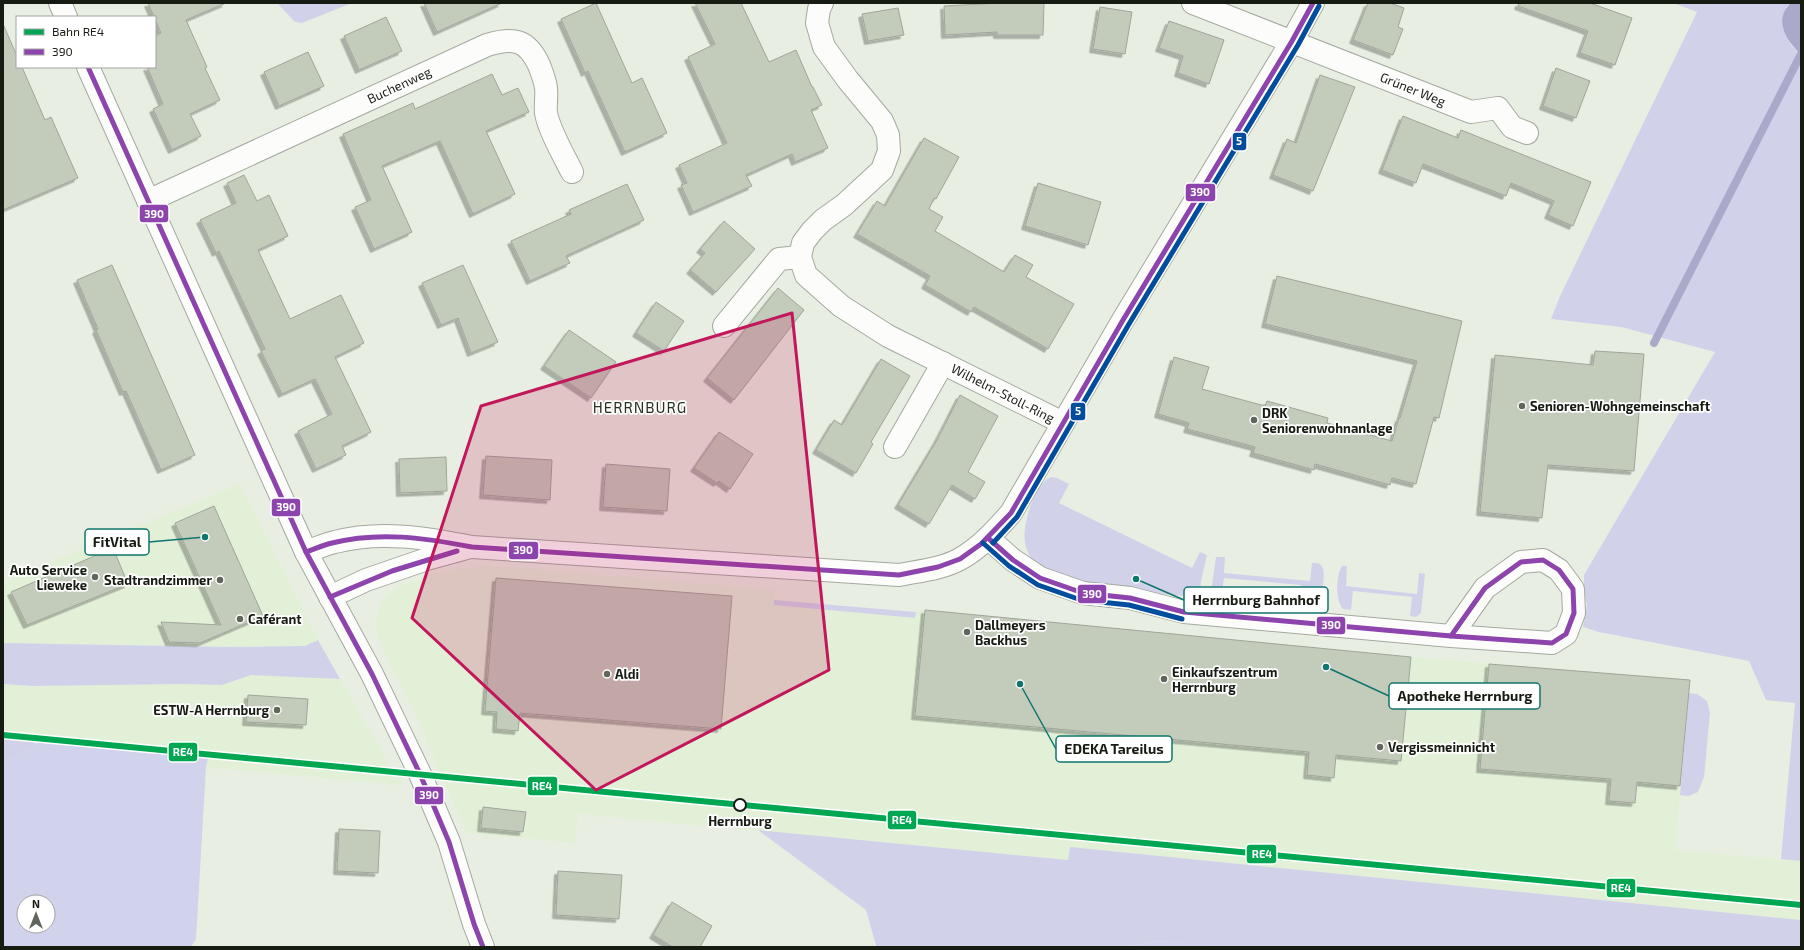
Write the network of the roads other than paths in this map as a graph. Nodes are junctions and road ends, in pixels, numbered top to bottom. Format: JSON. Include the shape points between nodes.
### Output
{"nodes":[{"id":1,"x":60,"y":3,"type":"edge"},
{"id":2,"x":822,"y":3,"type":"edge"},
{"id":3,"x":1193,"y":3,"type":"edge"},
{"id":4,"x":1313,"y":3,"type":"edge"},
{"id":5,"x":66,"y":16,"type":"edge"},
{"id":6,"x":1292,"y":40,"type":"junction"},
{"id":7,"x":88,"y":68,"type":"edge"},
{"id":8,"x":1527,"y":134,"type":"dead end"},
{"id":9,"x":572,"y":172,"type":"dead end"},
{"id":10,"x":148,"y":201,"type":"junction"},
{"id":11,"x":800,"y":257,"type":"junction"},
{"id":12,"x":724,"y":326,"type":"dead end"},
{"id":13,"x":943,"y":363,"type":"junction"},
{"id":14,"x":1063,"y":423,"type":"junction"},
{"id":15,"x":895,"y":447,"type":"dead end"},
{"id":16,"x":988,"y":538,"type":"junction"},
{"id":17,"x":472,"y":547,"type":"junction"},
{"id":18,"x":306,"y":552,"type":"junction"},
{"id":19,"x":330,"y":597,"type":"junction"},
{"id":20,"x":1451,"y":636,"type":"junction"},
{"id":21,"x":483,"y":947,"type":"edge"}],
"edges":[{"from":1,"to":5,"type":"street"},
{"from":2,"to":11,"type":"street","via":[[817,23],[824,47],[882,122],[888,135],[889,151],[882,170],[812,231],[803,243]]},
{"from":3,"to":6,"type":"street"},
{"from":4,"to":6,"type":"street"},
{"from":6,"to":8,"type":"street","name":"Grüner Weg","via":[[1471,112],[1498,108],[1512,128]]},
{"from":6,"to":14,"type":"street"},
{"from":7,"to":10,"type":"street"},
{"from":9,"to":10,"type":"street","name":"Buchenweg","via":[[546,113],[547,90],[536,58],[526,46],[515,40],[501,40]]},
{"from":10,"to":18,"type":"street"},
{"from":11,"to":12,"type":"street","via":[[779,259]]},
{"from":11,"to":13,"type":"street","name":"Wilhelm-Stoll-Ring","via":[[806,275],[841,306],[888,336]]},
{"from":13,"to":14,"type":"street","name":"Wilhelm-Stoll-Ring"},
{"from":13,"to":15,"type":"street","name":"Wilhelm-Stoll-Ring"},
{"from":14,"to":16,"type":"street","via":[[1011,513]]},
{"from":16,"to":17,"type":"street","via":[[960,559],[933,569],[900,575]]},
{"from":16,"to":20,"type":"street","via":[[1013,560],[1040,578],[1083,594],[1130,598],[1184,612]]},
{"from":17,"to":18,"type":"street","via":[[422,537],[369,536],[334,542]]},
{"from":17,"to":19,"type":"street","via":[[373,577]]},
{"from":18,"to":19,"type":"street"},
{"from":19,"to":21,"type":"street","via":[[372,674],[420,774],[449,842]]},
{"from":20,"to":20,"type":"street","via":[[1485,588],[1521,562],[1543,560],[1559,570],[1572,589],[1574,613],[1566,634],[1552,643]]}]}
